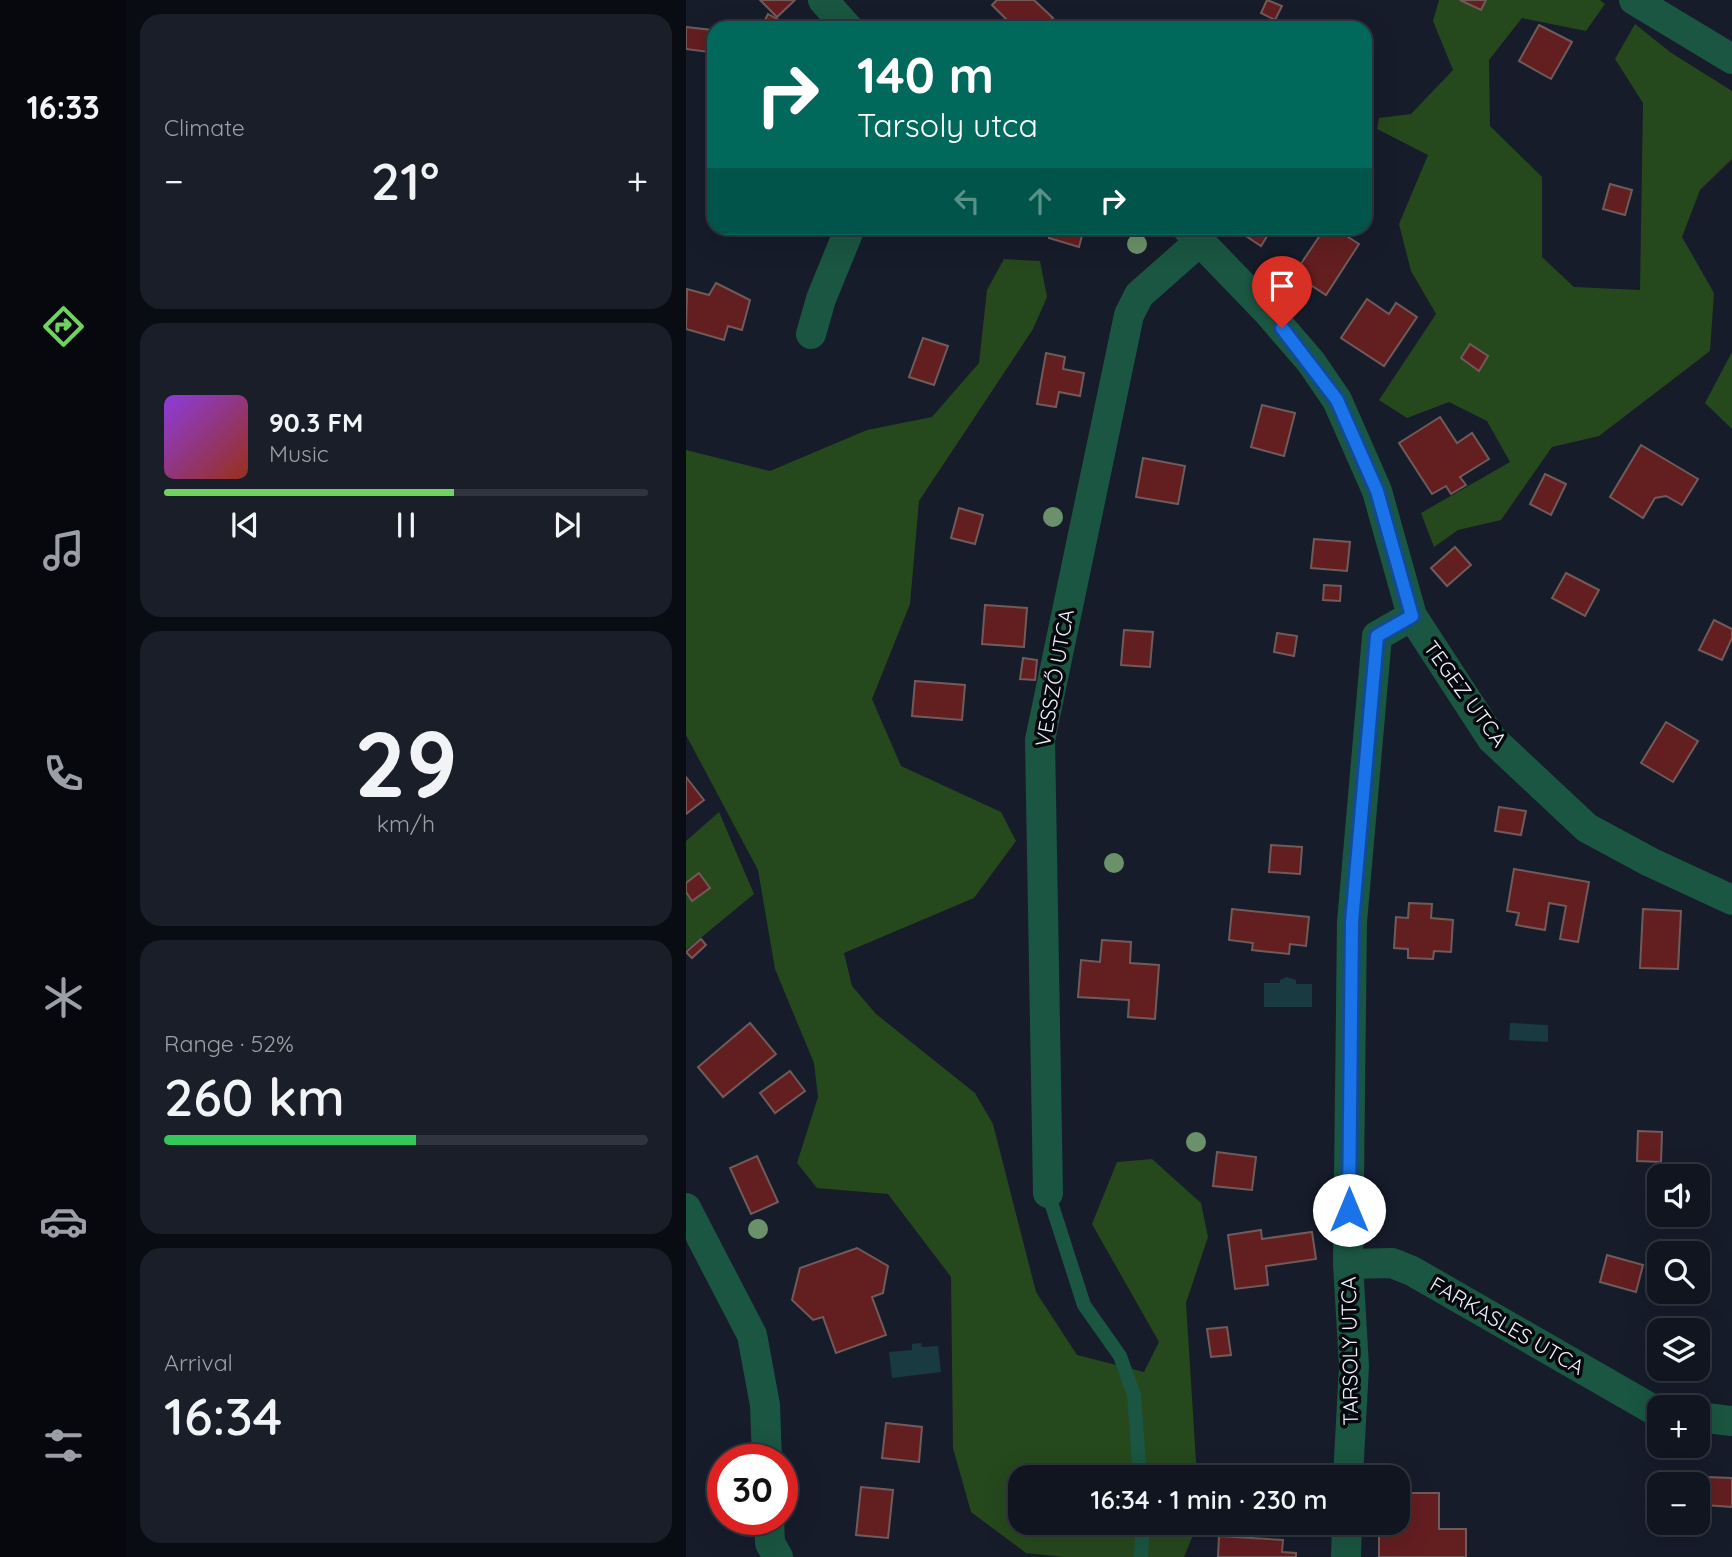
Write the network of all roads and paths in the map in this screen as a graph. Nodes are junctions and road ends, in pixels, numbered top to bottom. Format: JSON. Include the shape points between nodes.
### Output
{"nodes":[{"id":1,"x":823,"y":0,"type":"edge"},
{"id":2,"x":1634,"y":0,"type":"edge"},
{"id":3,"x":842,"y":21,"type":"edge"},
{"id":4,"x":1732,"y":59,"type":"edge"},
{"id":5,"x":847,"y":235,"type":"edge"},
{"id":6,"x":1193,"y":235,"type":"edge"},
{"id":7,"x":811,"y":334,"type":"dead end"},
{"id":8,"x":1412,"y":616,"type":"junction"},
{"id":9,"x":1732,"y":900,"type":"edge"},
{"id":10,"x":1048,"y":1192,"type":"joint"},
{"id":11,"x":686,"y":1209,"type":"edge"},
{"id":12,"x":1348,"y":1264,"type":"junction"},
{"id":13,"x":1647,"y":1406,"type":"edge"},
{"id":14,"x":1710,"y":1418,"type":"edge"},
{"id":15,"x":1732,"y":1421,"type":"edge"},
{"id":16,"x":766,"y":1444,"type":"edge"},
{"id":17,"x":1139,"y":1465,"type":"edge"},
{"id":18,"x":1350,"y":1465,"type":"edge"},
{"id":19,"x":770,"y":1535,"type":"edge"},
{"id":20,"x":1142,"y":1535,"type":"edge"},
{"id":21,"x":1346,"y":1535,"type":"edge"},
{"id":22,"x":778,"y":1557,"type":"edge"},
{"id":23,"x":1141,"y":1557,"type":"edge"},
{"id":24,"x":1346,"y":1557,"type":"edge"}],
"edges":[{"from":1,"to":3,"type":"street"},
{"from":2,"to":4,"type":"street"},
{"from":5,"to":7,"type":"street"},
{"from":6,"to":8,"type":"street","name":"TEGEZ UTCA","via":[[1267,311],[1337,400],[1377,491]]},
{"from":6,"to":10,"type":"street","name":"VESSZŐ UTCA","via":[[1139,295],[1129,315],[1040,740]]},
{"from":8,"to":9,"type":"street","name":"TEGEZ UTCA","via":[[1492,739],[1587,828]]},
{"from":8,"to":12,"type":"street","name":"TARSOLY UTCA","via":[[1377,636],[1352,922]]},
{"from":10,"to":17,"type":"lane","via":[[1084,1305],[1120,1356],[1134,1395]]},
{"from":11,"to":16,"type":"street","via":[[752,1335],[765,1405]]},
{"from":12,"to":13,"type":"street","name":"FARKASLES UTCA","via":[[1392,1263],[1412,1270]]},
{"from":12,"to":18,"type":"street","name":"TARSOLY UTCA","via":[[1354,1366]]},
{"from":14,"to":15,"type":"street"},
{"from":19,"to":22,"type":"street"},
{"from":20,"to":23,"type":"lane"},
{"from":21,"to":24,"type":"street"}]}
